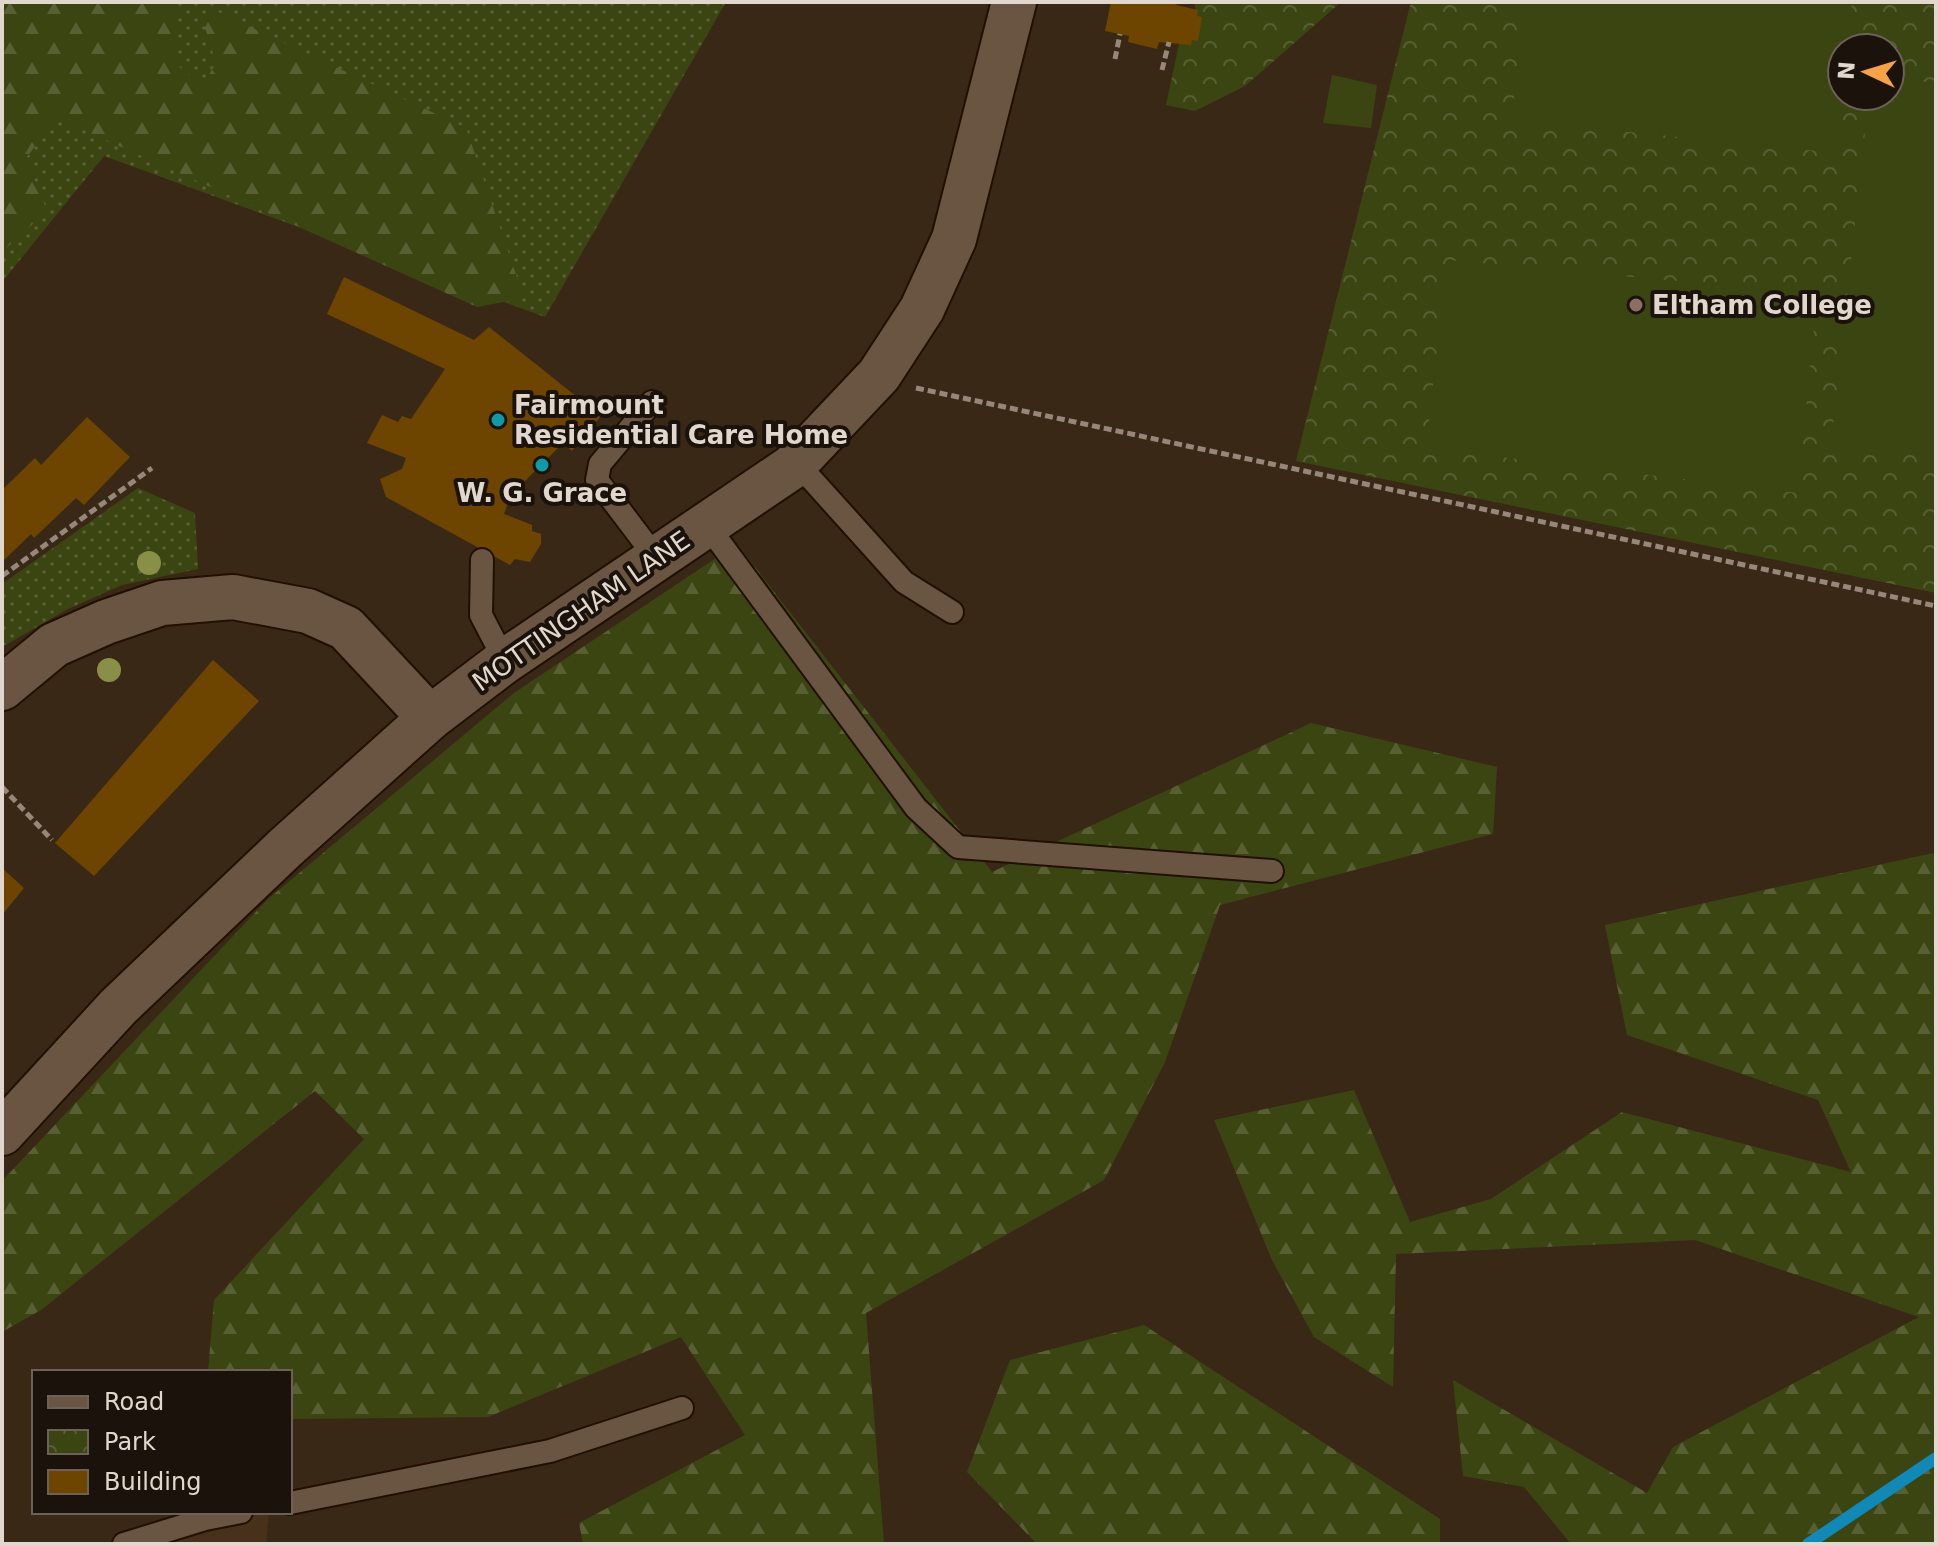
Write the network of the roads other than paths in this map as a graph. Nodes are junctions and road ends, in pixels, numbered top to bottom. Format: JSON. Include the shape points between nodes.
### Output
{"nodes":[{"id":1,"x":1014,"y":2,"type":"edge"},
{"id":2,"x":652,"y":402,"type":"dead end"},
{"id":3,"x":797,"y":463,"type":"junction"},
{"id":4,"x":707,"y":525,"type":"junction"},
{"id":5,"x":657,"y":559,"type":"junction"},
{"id":6,"x":482,"y":560,"type":"dead end"},
{"id":7,"x":952,"y":612,"type":"dead end"},
{"id":8,"x":505,"y":661,"type":"junction"},
{"id":9,"x":2,"y":688,"type":"edge"},
{"id":10,"x":430,"y":718,"type":"junction"},
{"id":11,"x":1272,"y":871,"type":"dead end"},
{"id":12,"x":2,"y":1133,"type":"edge"},
{"id":13,"x":682,"y":1408,"type":"dead end"},
{"id":14,"x":292,"y":1503,"type":"edge"},
{"id":15,"x":231,"y":1514,"type":"edge"},
{"id":16,"x":124,"y":1544,"type":"edge"}],
"edges":[{"from":1,"to":3,"type":"street","name":"MOTTINGHAM LANE","via":[[954,239],[922,309],[879,375]]},
{"from":2,"to":5,"type":"lane","via":[[600,464],[597,480]]},
{"from":3,"to":4,"type":"street","name":"MOTTINGHAM LANE"},
{"from":3,"to":7,"type":"lane","via":[[904,582]]},
{"from":4,"to":5,"type":"street","name":"MOTTINGHAM LANE"},
{"from":4,"to":11,"type":"lane","via":[[916,808],[958,847]]},
{"from":5,"to":8,"type":"street","name":"MOTTINGHAM LANE"},
{"from":6,"to":8,"type":"lane","via":[[481,615]]},
{"from":8,"to":10,"type":"street","name":"MOTTINGHAM LANE"},
{"from":9,"to":10,"type":"street","via":[[54,645],[106,622],[162,603],[233,597],[308,611],[346,628]]},
{"from":10,"to":12,"type":"street","name":"MOTTINGHAM LANE","via":[[118,1007]]},
{"from":13,"to":14,"type":"lane","via":[[550,1451]]},
{"from":15,"to":16,"type":"lane"}]}
